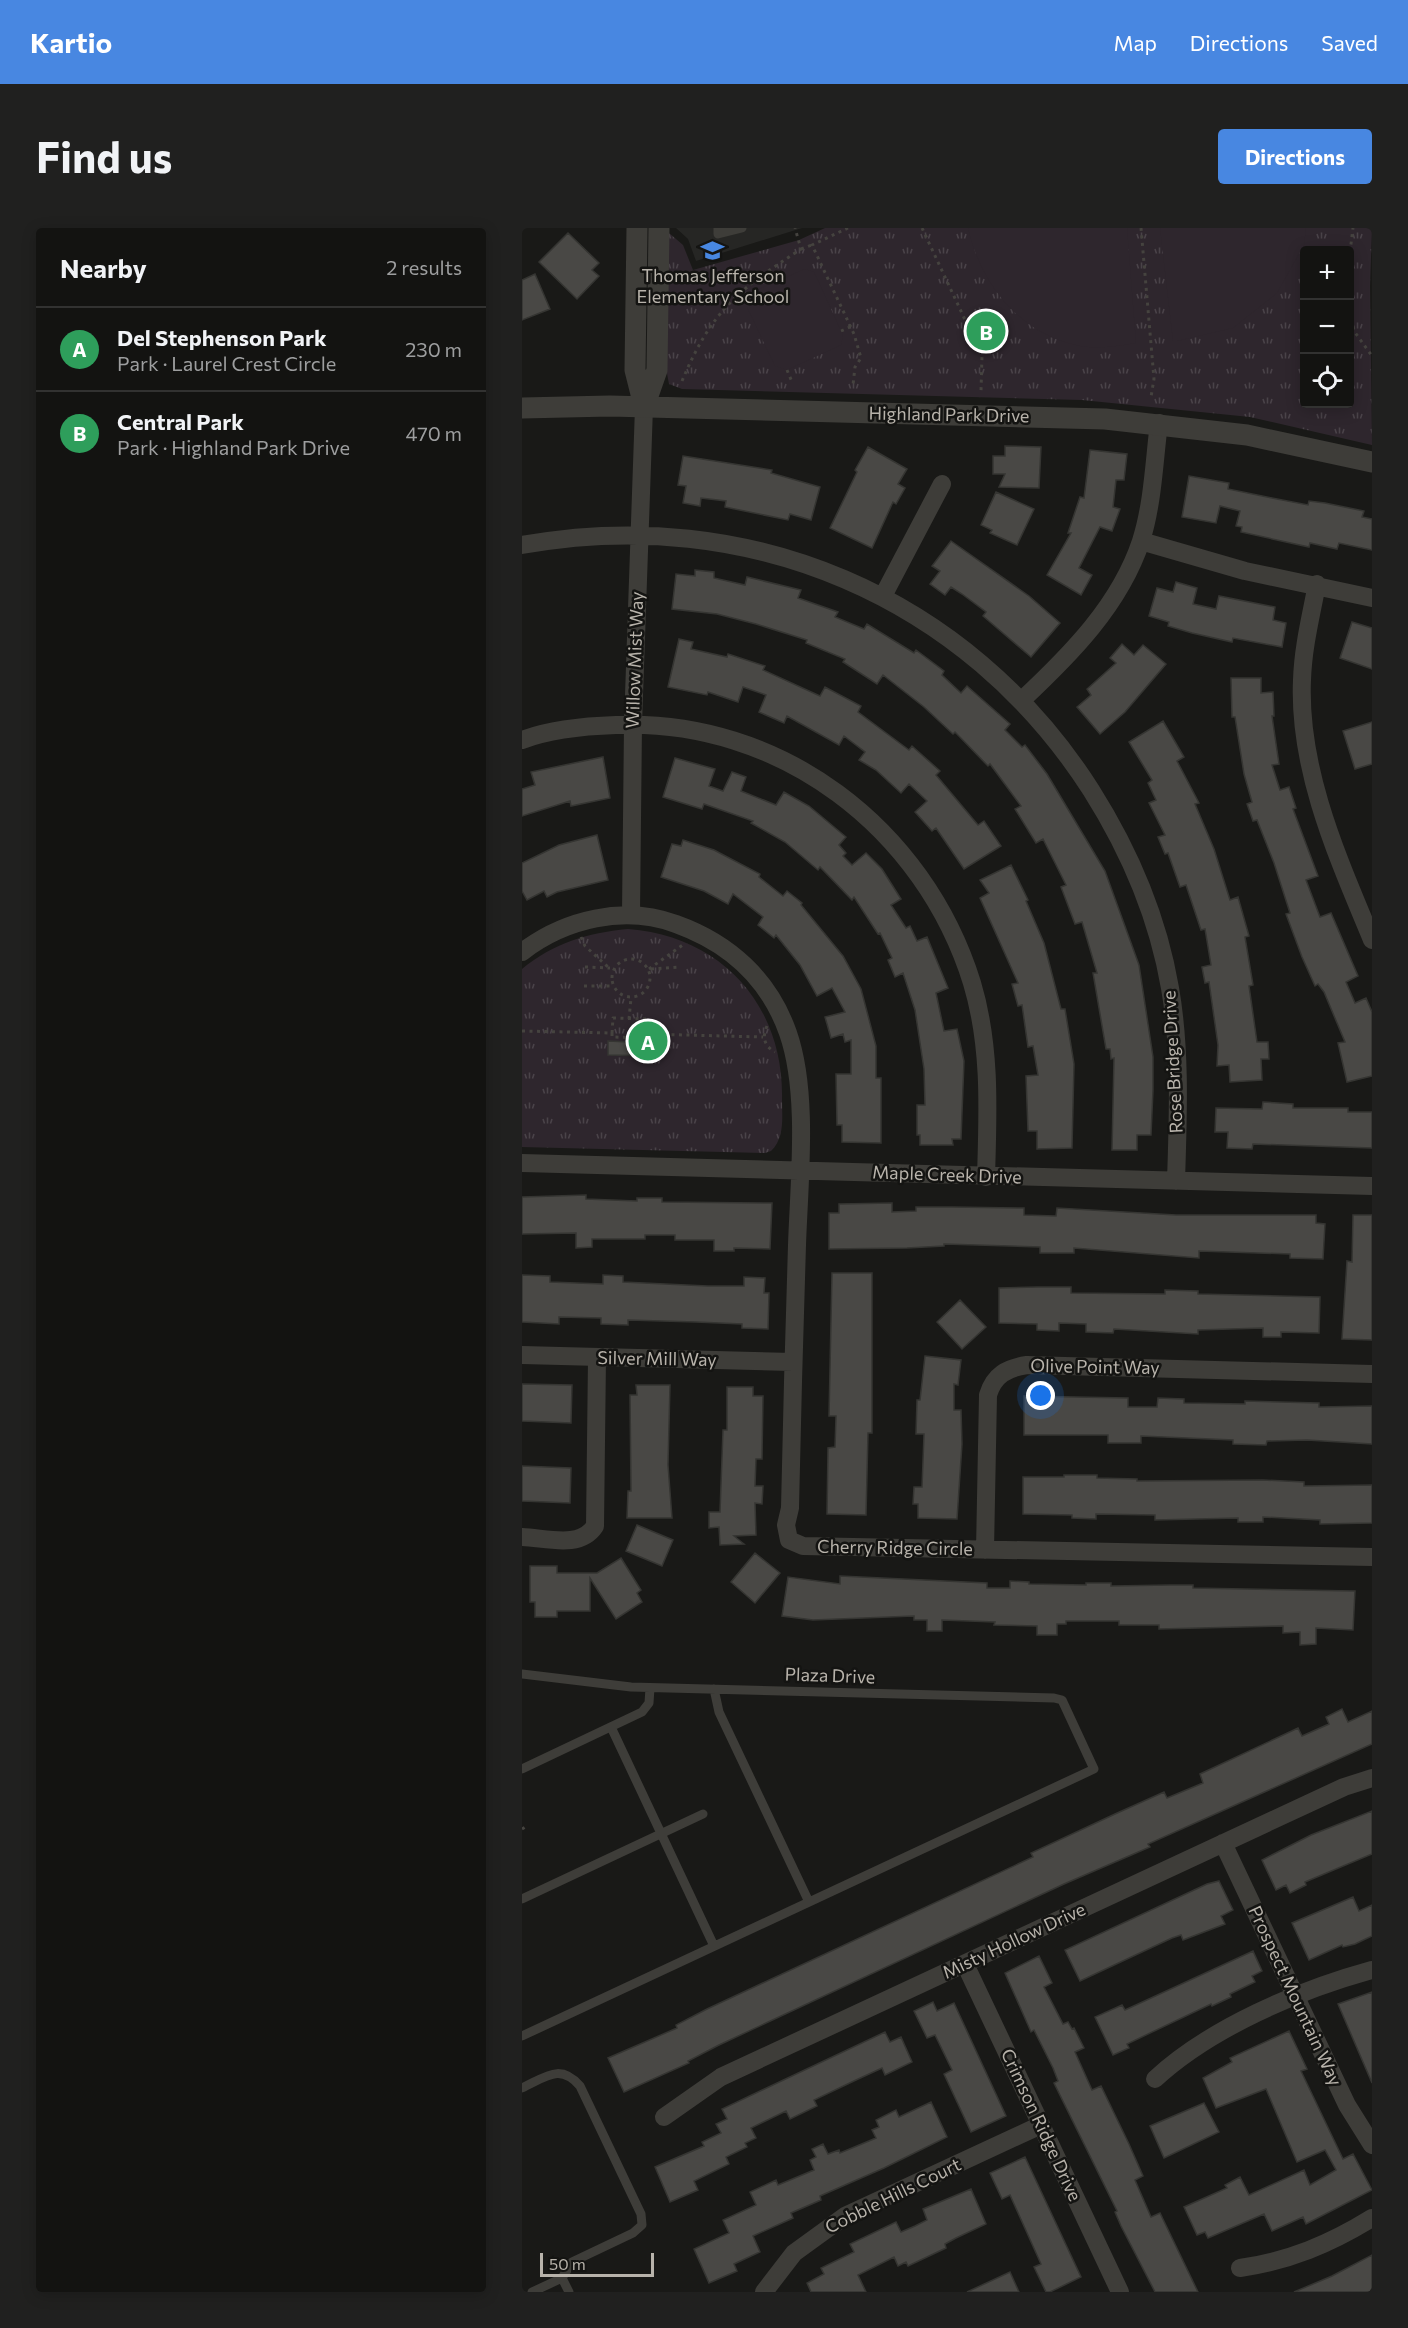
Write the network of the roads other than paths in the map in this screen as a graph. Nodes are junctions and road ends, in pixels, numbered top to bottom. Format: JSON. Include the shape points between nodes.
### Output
{"nodes":[{"id":1,"x":637,"y":228,"type":"edge"},
{"id":2,"x":659,"y":228,"type":"edge"},
{"id":3,"x":718,"y":228,"type":"edge"},
{"id":4,"x":742,"y":228,"type":"edge"},
{"id":5,"x":645,"y":407,"type":"junction"},
{"id":6,"x":522,"y":408,"type":"edge"},
{"id":7,"x":1159,"y":423,"type":"junction"},
{"id":8,"x":1372,"y":462,"type":"edge"},
{"id":9,"x":942,"y":484,"type":"dead end"},
{"id":10,"x":639,"y":534,"type":"junction"},
{"id":11,"x":1141,"y":541,"type":"junction"},
{"id":12,"x":522,"y":545,"type":"edge"},
{"id":13,"x":1317,"y":584,"type":"junction"},
{"id":14,"x":883,"y":596,"type":"junction"},
{"id":15,"x":1372,"y":598,"type":"edge"},
{"id":16,"x":1022,"y":700,"type":"junction"},
{"id":17,"x":633,"y":724,"type":"junction"},
{"id":18,"x":522,"y":740,"type":"edge"},
{"id":19,"x":1366,"y":907,"type":"edge"},
{"id":20,"x":631,"y":914,"type":"junction"},
{"id":21,"x":1372,"y":940,"type":"edge"},
{"id":22,"x":522,"y":952,"type":"edge"},
{"id":23,"x":522,"y":1163,"type":"edge"},
{"id":24,"x":800,"y":1170,"type":"junction"},
{"id":25,"x":986,"y":1177,"type":"junction"},
{"id":26,"x":1176,"y":1181,"type":"junction"},
{"id":27,"x":1372,"y":1186,"type":"edge"},
{"id":28,"x":522,"y":1355,"type":"edge"},
{"id":29,"x":597,"y":1358,"type":"junction"},
{"id":30,"x":793,"y":1362,"type":"junction"},
{"id":31,"x":1372,"y":1374,"type":"edge"},
{"id":32,"x":522,"y":1538,"type":"edge"},
{"id":33,"x":985,"y":1550,"type":"junction"},
{"id":34,"x":1372,"y":1557,"type":"edge"},
{"id":35,"x":522,"y":1674,"type":"edge"},
{"id":36,"x":650,"y":1688,"type":"junction"},
{"id":37,"x":714,"y":1689,"type":"junction"},
{"id":38,"x":611,"y":1727,"type":"junction"},
{"id":39,"x":522,"y":1769,"type":"edge"},
{"id":40,"x":1372,"y":1778,"type":"edge"},
{"id":41,"x":703,"y":1814,"type":"dead end"},
{"id":42,"x":662,"y":1834,"type":"junction"},
{"id":43,"x":1223,"y":1843,"type":"junction"},
{"id":44,"x":522,"y":1899,"type":"edge"},
{"id":45,"x":809,"y":1902,"type":"junction"},
{"id":46,"x":714,"y":1946,"type":"junction"},
{"id":47,"x":965,"y":1964,"type":"junction"},
{"id":48,"x":1372,"y":1970,"type":"edge"},
{"id":49,"x":1295,"y":1997,"type":"junction"},
{"id":50,"x":522,"y":2036,"type":"edge"},
{"id":51,"x":1155,"y":2079,"type":"dead end"},
{"id":52,"x":522,"y":2088,"type":"edge"},
{"id":53,"x":664,"y":2118,"type":"dead end"},
{"id":54,"x":1041,"y":2125,"type":"junction"},
{"id":55,"x":1372,"y":2145,"type":"edge"},
{"id":56,"x":1372,"y":2218,"type":"edge"},
{"id":57,"x":1240,"y":2268,"type":"dead end"},
{"id":58,"x":562,"y":2278,"type":"junction"},
{"id":59,"x":1114,"y":2290,"type":"edge"},
{"id":60,"x":532,"y":2292,"type":"edge"},
{"id":61,"x":568,"y":2292,"type":"edge"},
{"id":62,"x":764,"y":2292,"type":"edge"}],
"edges":[{"from":1,"to":5,"type":"street","via":[[635,370]]},
{"from":2,"to":5,"type":"street","via":[[657,370]]},
{"from":3,"to":4,"type":"lane","via":[[718,234]]},
{"from":5,"to":6,"type":"street","name":"Highland Park Drive"},
{"from":5,"to":7,"type":"street","name":"Highland Park Drive"},
{"from":5,"to":10,"type":"street","name":"Willow Mist Way"},
{"from":7,"to":8,"type":"street","name":"Highland Park Drive","via":[[1247,435]]},
{"from":7,"to":11,"type":"street"},
{"from":9,"to":14,"type":"street"},
{"from":10,"to":12,"type":"street","name":"Rose Bridge Drive"},
{"from":10,"to":14,"type":"street","name":"Rose Bridge Drive","via":[[705,539],[772,552]]},
{"from":10,"to":17,"type":"street","name":"Willow Mist Way"},
{"from":11,"to":13,"type":"street","via":[[1235,568]]},
{"from":11,"to":16,"type":"street","via":[[1102,615]]},
{"from":13,"to":15,"type":"street"},
{"from":13,"to":19,"type":"street","via":[[1303,658],[1304,735],[1320,801]]},
{"from":14,"to":16,"type":"street","name":"Rose Bridge Drive","via":[[966,651]]},
{"from":16,"to":26,"type":"street","name":"Rose Bridge Drive","via":[[1066,752],[1099,803],[1128,858],[1153,920],[1173,1015],[1178,1108]]},
{"from":17,"to":18,"type":"street","via":[[564,730]]},
{"from":17,"to":20,"type":"street","name":"Willow Mist Way"},
{"from":17,"to":25,"type":"street","via":[[700,731],[733,740],[793,766],[822,782],[874,822],[916,870],[962,954],[979,1011],[988,1075]]},
{"from":19,"to":21,"type":"street"},
{"from":20,"to":22,"type":"street","via":[[575,924],[536,941]]},
{"from":20,"to":24,"type":"street","name":"Cherry Ridge Circle","via":[[700,933],[731,951],[765,988],[788,1034],[799,1086]]},
{"from":23,"to":24,"type":"street","name":"Maple Creek Drive"},
{"from":24,"to":25,"type":"street","name":"Maple Creek Drive"},
{"from":24,"to":30,"type":"street","name":"Cherry Ridge Circle"},
{"from":25,"to":26,"type":"street","name":"Maple Creek Drive"},
{"from":26,"to":27,"type":"street","name":"Maple Creek Drive"},
{"from":28,"to":29,"type":"street","name":"Silver Mill Way"},
{"from":29,"to":30,"type":"street","name":"Silver Mill Way"},
{"from":29,"to":32,"type":"street","via":[[595,1526],[580,1540]]},
{"from":30,"to":33,"type":"street","name":"Cherry Ridge Circle","via":[[790,1508],[786,1525],[789,1539],[803,1546]]},
{"from":31,"to":33,"type":"street","name":"Olive Point Way","via":[[1015,1366],[996,1377],[988,1395]]},
{"from":33,"to":34,"type":"street","name":"Cherry Ridge Circle"},
{"from":35,"to":36,"type":"lane","name":"Plaza Drive"},
{"from":36,"to":37,"type":"lane","name":"Plaza Drive"},
{"from":36,"to":38,"type":"lane","via":[[649,1703],[642,1712]]},
{"from":37,"to":45,"type":"lane","via":[[719,1712]]},
{"from":37,"to":45,"type":"lane","name":"Plaza Drive","via":[[1054,1698],[1062,1700],[1094,1769]]},
{"from":38,"to":39,"type":"lane"},
{"from":38,"to":42,"type":"lane"},
{"from":40,"to":43,"type":"street","name":"Misty Hollow Drive","via":[[1344,1786]]},
{"from":41,"to":42,"type":"lane"},
{"from":42,"to":44,"type":"lane"},
{"from":42,"to":46,"type":"lane"},
{"from":43,"to":47,"type":"street","name":"Misty Hollow Drive"},
{"from":43,"to":49,"type":"street","name":"Prospect Mountain Way"},
{"from":45,"to":46,"type":"lane"},
{"from":46,"to":50,"type":"lane"},
{"from":47,"to":53,"type":"street","name":"Misty Hollow Drive","via":[[721,2077]]},
{"from":47,"to":54,"type":"street","name":"Crimson Ridge Drive"},
{"from":48,"to":49,"type":"street"},
{"from":49,"to":51,"type":"street","via":[[1196,2044]]},
{"from":49,"to":55,"type":"street","name":"Prospect Mountain Way","via":[[1347,2105]]},
{"from":52,"to":58,"type":"lane","via":[[560,2072],[570,2075],[580,2086],[641,2214],[642,2224],[633,2233],[572,2262]]},
{"from":54,"to":59,"type":"street","name":"Crimson Ridge Drive"},
{"from":54,"to":62,"type":"street","name":"Cobble Hills Court","via":[[845,2216],[794,2253]]},
{"from":56,"to":57,"type":"street","via":[[1298,2256]]},
{"from":58,"to":60,"type":"lane"},
{"from":58,"to":61,"type":"lane"}]}
